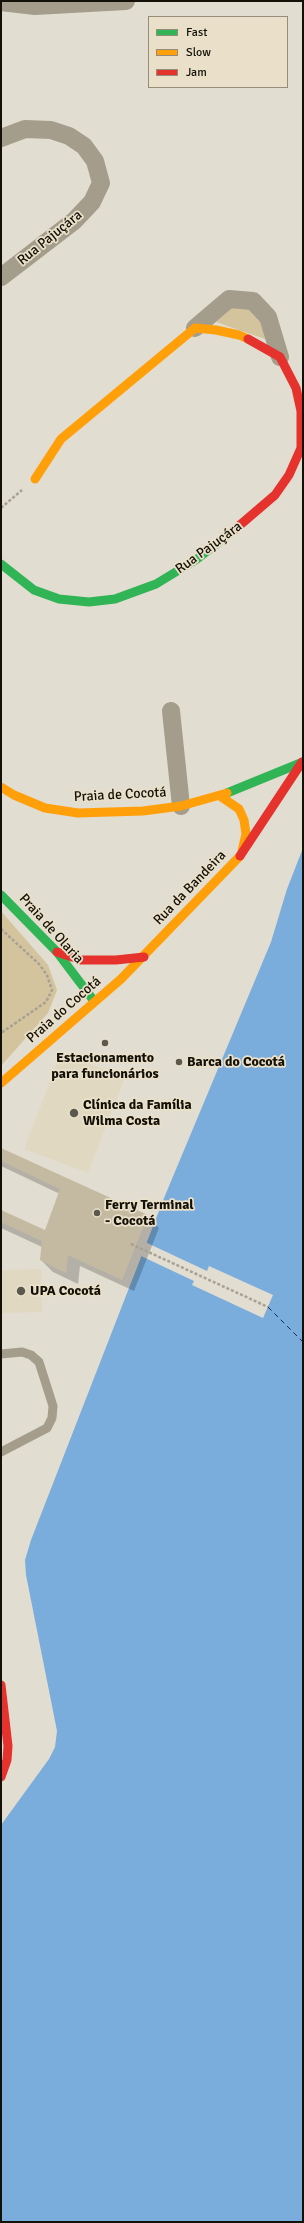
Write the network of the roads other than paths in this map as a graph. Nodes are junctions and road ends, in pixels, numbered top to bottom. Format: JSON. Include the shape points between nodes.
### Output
{"nodes":[{"id":1,"x":126,"y":1,"type":"edge"},
{"id":2,"x":1,"y":2,"type":"edge"},
{"id":3,"x":1,"y":138,"type":"edge"},
{"id":4,"x":1,"y":277,"type":"edge"},
{"id":5,"x":195,"y":328,"type":"junction"},
{"id":6,"x":280,"y":357,"type":"junction"},
{"id":7,"x":302,"y":410,"type":"edge"},
{"id":8,"x":35,"y":480,"type":"dead end"},
{"id":9,"x":1,"y":564,"type":"edge"},
{"id":10,"x":171,"y":711,"type":"dead end"},
{"id":11,"x":303,"y":762,"type":"edge"},
{"id":12,"x":273,"y":774,"type":"junction"},
{"id":13,"x":1,"y":786,"type":"edge"},
{"id":14,"x":286,"y":787,"type":"junction"},
{"id":15,"x":220,"y":796,"type":"junction"},
{"id":16,"x":181,"y":806,"type":"junction"},
{"id":17,"x":241,"y":855,"type":"junction"},
{"id":18,"x":1,"y":895,"type":"edge"},
{"id":19,"x":57,"y":952,"type":"junction"},
{"id":20,"x":144,"y":957,"type":"junction"},
{"id":21,"x":94,"y":1001,"type":"junction"},
{"id":22,"x":1,"y":1082,"type":"edge"},
{"id":23,"x":1,"y":1354,"type":"edge"},
{"id":24,"x":1,"y":1452,"type":"edge"},
{"id":25,"x":1,"y":1685,"type":"edge"},
{"id":26,"x":1,"y":1777,"type":"edge"}],
"edges":[{"from":1,"to":2,"type":"street","via":[[35,6]]},
{"from":3,"to":4,"type":"street","name":"Rua Pajuçára","via":[[25,129],[50,130],[69,136],[84,146],[95,161],[101,183],[92,202],[74,221]]},
{"from":5,"to":6,"type":"street","via":[[239,335]]},
{"from":5,"to":6,"type":"street","name":"Rua Pajuçára","via":[[229,299],[253,301],[268,317]]},
{"from":5,"to":8,"type":"street","name":"Rua Pajuçára","via":[[60,439]]},
{"from":6,"to":7,"type":"street","name":"Rua Pajuçára","via":[[296,388]]},
{"from":7,"to":9,"type":"street","name":"Rua Pajuçára","via":[[301,448],[289,475],[275,495],[197,559],[156,584],[115,599],[89,602],[59,599],[34,590]]},
{"from":10,"to":16,"type":"street"},
{"from":11,"to":12,"type":"street","name":"Praia de Cocotá"},
{"from":11,"to":14,"type":"street","name":"Rua da Bandeira"},
{"from":12,"to":14,"type":"street","via":[[284,779]]},
{"from":12,"to":15,"type":"street","name":"Praia de Cocotá"},
{"from":13,"to":16,"type":"street","name":"Praia de Cocotá","via":[[14,795],[45,808],[78,813],[143,811]]},
{"from":14,"to":17,"type":"street","name":"Rua da Bandeira"},
{"from":15,"to":16,"type":"street","name":"Praia de Cocotá"},
{"from":15,"to":17,"type":"street","via":[[239,809],[244,820],[246,834]]},
{"from":17,"to":20,"type":"street","name":"Rua da Bandeira"},
{"from":18,"to":19,"type":"street","name":"Praia de Olaria"},
{"from":19,"to":20,"type":"street","via":[[81,960]]},
{"from":19,"to":21,"type":"street","name":"Praia de Olaria"},
{"from":20,"to":21,"type":"street","name":"Praia do Cocotá"},
{"from":21,"to":22,"type":"street","name":"Praia do Cocotá"},
{"from":23,"to":24,"type":"lane","via":[[31,1354],[39,1362],[53,1406],[52,1418],[47,1428]]},
{"from":25,"to":26,"type":"street","via":[[7,1760]]}]}
